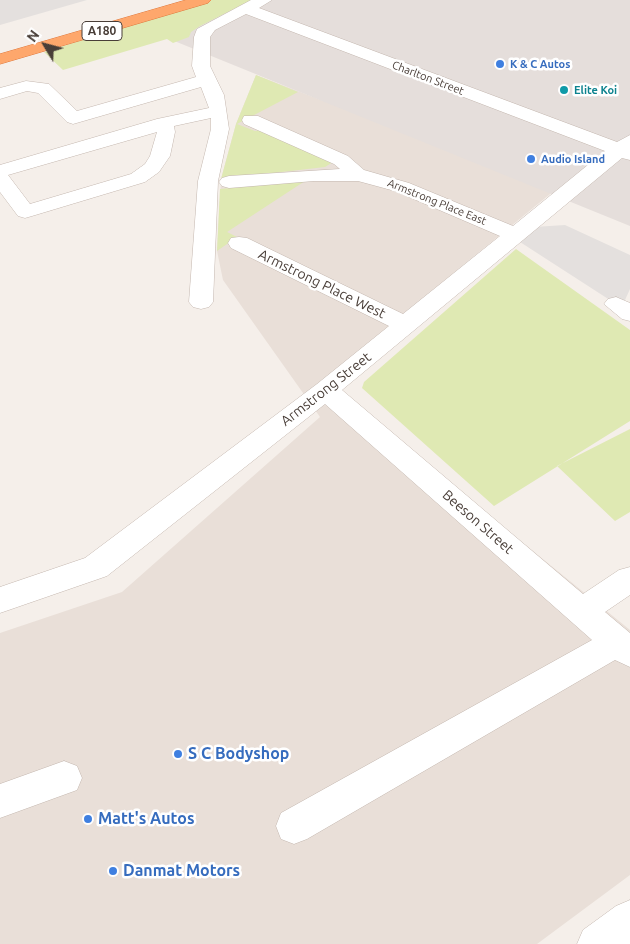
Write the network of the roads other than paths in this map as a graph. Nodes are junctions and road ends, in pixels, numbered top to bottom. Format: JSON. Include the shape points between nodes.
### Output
{"nodes":[{"id":1,"x":164,"y":0,"type":"edge"},
{"id":2,"x":203,"y":0,"type":"edge"},
{"id":3,"x":264,"y":0,"type":"edge"},
{"id":4,"x":245,"y":8,"type":"junction"},
{"id":5,"x":357,"y":34,"type":"dead end"},
{"id":6,"x":339,"y":44,"type":"junction"},
{"id":7,"x":0,"y":48,"type":"edge"},
{"id":8,"x":0,"y":59,"type":"edge"},
{"id":9,"x":206,"y":80,"type":"junction"},
{"id":10,"x":0,"y":94,"type":"edge"},
{"id":11,"x":219,"y":111,"type":"junction"},
{"id":12,"x":251,"y":120,"type":"dead end"},
{"id":13,"x":164,"y":123,"type":"junction"},
{"id":14,"x":626,"y":148,"type":"edge"},
{"id":15,"x":0,"y":171,"type":"edge"},
{"id":16,"x":358,"y":175,"type":"junction"},
{"id":17,"x":0,"y":178,"type":"edge"},
{"id":18,"x":229,"y":182,"type":"dead end"},
{"id":19,"x":514,"y":234,"type":"junction"},
{"id":20,"x":239,"y":243,"type":"dead end"},
{"id":21,"x":201,"y":302,"type":"dead end"},
{"id":22,"x":406,"y":325,"type":"junction"},
{"id":23,"x":326,"y":390,"type":"junction"},
{"id":24,"x":630,"y":579,"type":"edge"},
{"id":25,"x":0,"y":600,"type":"edge"},
{"id":26,"x":581,"y":612,"type":"junction"},
{"id":27,"x":624,"y":648,"type":"edge"},
{"id":28,"x":64,"y":778,"type":"dead end"},
{"id":29,"x":0,"y":801,"type":"edge"},
{"id":30,"x":294,"y":826,"type":"dead end"},
{"id":31,"x":630,"y":920,"type":"edge"},
{"id":32,"x":597,"y":944,"type":"edge"}],
"edges":[{"from":1,"to":7,"type":"highway","number":"A180"},
{"from":2,"to":8,"type":"highway","number":"A180"},
{"from":3,"to":4,"type":"street"},
{"from":4,"to":6,"type":"street","name":"Charlton Street"},
{"from":4,"to":9,"type":"street","via":[[202,32],[201,66]]},
{"from":5,"to":6,"type":"street"},
{"from":6,"to":14,"type":"street","name":"Charlton Street"},
{"from":9,"to":10,"type":"street","via":[[73,118],[43,88],[26,86]]},
{"from":9,"to":11,"type":"street"},
{"from":11,"to":13,"type":"street"},
{"from":11,"to":21,"type":"street","via":[[220,129],[208,181]]},
{"from":12,"to":16,"type":"street","name":"Armstrong Place East","via":[[341,160]]},
{"from":13,"to":15,"type":"street"},
{"from":13,"to":17,"type":"street","via":[[166,132],[160,156],[152,168],[138,178],[25,212]]},
{"from":14,"to":19,"type":"street","name":"Armstrong Street"},
{"from":16,"to":18,"type":"street","name":"Armstrong Place East"},
{"from":16,"to":19,"type":"street","name":"Armstrong Place East","via":[[402,187]]},
{"from":19,"to":22,"type":"street","name":"Armstrong Street"},
{"from":20,"to":22,"type":"street","name":"Armstrong Place West"},
{"from":22,"to":23,"type":"street","name":"Armstrong Street"},
{"from":23,"to":25,"type":"street","name":"Armstrong Street","via":[[96,567]]},
{"from":23,"to":26,"type":"street","name":"Beeson Street"},
{"from":24,"to":26,"type":"street"},
{"from":26,"to":27,"type":"street","name":"Beeson Street"},
{"from":27,"to":30,"type":"street"},
{"from":28,"to":29,"type":"street"},
{"from":31,"to":32,"type":"street"}]}
